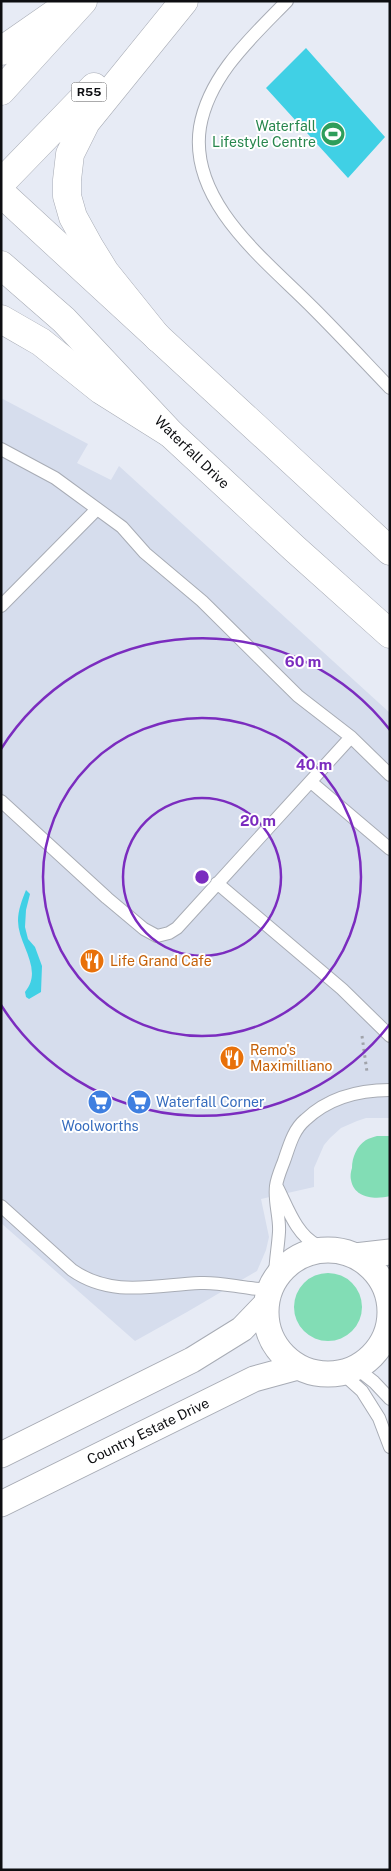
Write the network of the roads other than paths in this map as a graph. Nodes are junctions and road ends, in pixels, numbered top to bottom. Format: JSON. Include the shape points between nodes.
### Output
{"nodes":[{"id":1,"x":72,"y":1,"type":"edge"},
{"id":2,"x":83,"y":1,"type":"edge"},
{"id":3,"x":176,"y":1,"type":"edge"},
{"id":4,"x":184,"y":1,"type":"edge"},
{"id":5,"x":287,"y":1,"type":"edge"},
{"id":6,"x":1,"y":51,"type":"edge"},
{"id":7,"x":1,"y":91,"type":"edge"},
{"id":8,"x":1,"y":183,"type":"edge"},
{"id":9,"x":1,"y":192,"type":"edge"},
{"id":10,"x":1,"y":265,"type":"edge"},
{"id":11,"x":1,"y":320,"type":"edge"},
{"id":12,"x":158,"y":338,"type":"junction"},
{"id":13,"x":390,"y":388,"type":"edge"},
{"id":14,"x":171,"y":434,"type":"junction"},
{"id":15,"x":1,"y":449,"type":"edge"},
{"id":16,"x":97,"y":509,"type":"junction"},
{"id":17,"x":390,"y":552,"type":"edge"},
{"id":18,"x":1,"y":606,"type":"edge"},
{"id":19,"x":390,"y":634,"type":"edge"},
{"id":20,"x":351,"y":737,"type":"junction"},
{"id":21,"x":390,"y":775,"type":"edge"},
{"id":22,"x":311,"y":782,"type":"junction"},
{"id":23,"x":1,"y":801,"type":"edge"},
{"id":24,"x":390,"y":849,"type":"edge"},
{"id":25,"x":217,"y":884,"type":"junction"},
{"id":26,"x":390,"y":1036,"type":"edge"},
{"id":27,"x":390,"y":1090,"type":"edge"},
{"id":28,"x":276,"y":1185,"type":"junction"},
{"id":29,"x":1,"y":1206,"type":"edge"},
{"id":30,"x":332,"y":1249,"type":"junction"},
{"id":31,"x":390,"y":1252,"type":"edge"},
{"id":32,"x":355,"y":1256,"type":"junction"},
{"id":33,"x":270,"y":1291,"type":"junction"},
{"id":34,"x":389,"y":1329,"type":"edge"},
{"id":35,"x":298,"y":1366,"type":"junction"},
{"id":36,"x":348,"y":1370,"type":"junction"},
{"id":37,"x":390,"y":1399,"type":"edge"},
{"id":38,"x":390,"y":1447,"type":"edge"},
{"id":39,"x":1,"y":1455,"type":"edge"},
{"id":40,"x":1,"y":1504,"type":"edge"}],
"edges":[{"from":1,"to":6,"type":"main road"},
{"from":2,"to":7,"type":"main road"},
{"from":3,"to":8,"type":"main road","number":"R55"},
{"from":4,"to":12,"type":"main road","via":[[86,122],[70,154],[66,180],[73,217],[89,246],[105,272]]},
{"from":5,"to":13,"type":"lane","via":[[218,80],[200,126],[199,145],[205,174],[232,226]]},
{"from":9,"to":12,"type":"main road"},
{"from":10,"to":14,"type":"main road","name":"Waterfall Drive","via":[[64,320]]},
{"from":11,"to":14,"type":"main road","via":[[41,342],[100,390]]},
{"from":12,"to":17,"type":"main road"},
{"from":14,"to":19,"type":"main road","name":"Waterfall Drive"},
{"from":15,"to":16,"type":"lane","via":[[55,478]]},
{"from":16,"to":18,"type":"lane"},
{"from":16,"to":20,"type":"lane","via":[[202,601],[298,696]]},
{"from":20,"to":21,"type":"lane"},
{"from":20,"to":22,"type":"lane"},
{"from":22,"to":24,"type":"lane"},
{"from":22,"to":25,"type":"lane"},
{"from":23,"to":25,"type":"lane","via":[[107,898],[157,936],[177,928]]},
{"from":25,"to":26,"type":"lane","via":[[342,989]]},
{"from":27,"to":28,"type":"lane","via":[[370,1090],[344,1096],[304,1120],[291,1139]]},
{"from":28,"to":30,"type":"lane","via":[[303,1234],[316,1245]]},
{"from":28,"to":33,"type":"lane","via":[[279,1231]]},
{"from":29,"to":33,"type":"lane","via":[[84,1279],[115,1288],[201,1283],[232,1284]]},
{"from":30,"to":32,"type":"street"},
{"from":30,"to":33,"type":"street","via":[[315,1250],[299,1256],[286,1266]]},
{"from":31,"to":32,"type":"street"},
{"from":32,"to":34,"type":"street","via":[[372,1268],[384,1284],[390,1303]]},
{"from":33,"to":35,"type":"street","via":[[267,1322],[272,1340],[284,1356]]},
{"from":33,"to":39,"type":"street","via":[[242,1329],[192,1360]]},
{"from":34,"to":36,"type":"street","via":[[374,1354]]},
{"from":35,"to":36,"type":"street","via":[[314,1373]]},
{"from":35,"to":40,"type":"street","name":"Country Estate Drive","via":[[254,1379]]},
{"from":36,"to":37,"type":"lane","via":[[374,1382]]},
{"from":36,"to":38,"type":"lane","via":[[380,1418]]}]}
